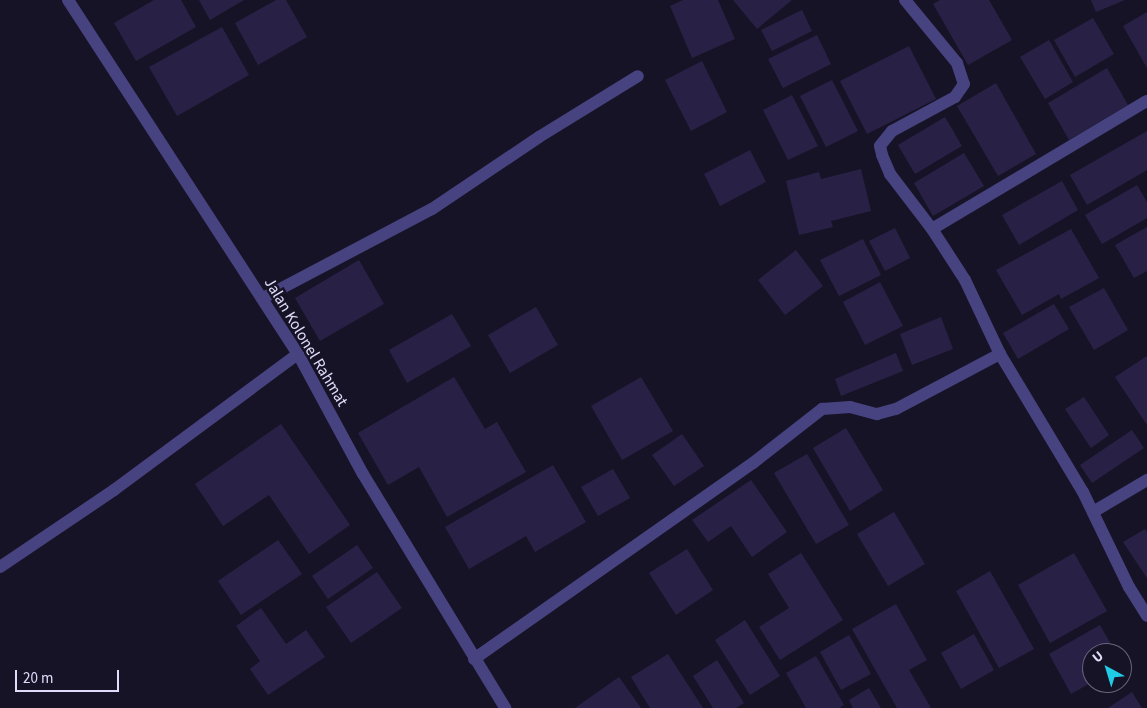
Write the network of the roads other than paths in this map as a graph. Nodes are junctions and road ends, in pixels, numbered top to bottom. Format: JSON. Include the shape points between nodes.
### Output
{"nodes":[{"id":1,"x":68,"y":0,"type":"edge"},
{"id":2,"x":905,"y":0,"type":"edge"},
{"id":3,"x":638,"y":76,"type":"dead end"},
{"id":4,"x":1147,"y":102,"type":"edge"},
{"id":5,"x":932,"y":230,"type":"junction"},
{"id":6,"x":263,"y":298,"type":"junction"},
{"id":7,"x":298,"y":354,"type":"junction"},
{"id":8,"x":1000,"y":354,"type":"junction"},
{"id":9,"x":1147,"y":480,"type":"edge"},
{"id":10,"x":1093,"y":512,"type":"junction"},
{"id":11,"x":0,"y":567,"type":"edge"},
{"id":12,"x":1147,"y":616,"type":"edge"},
{"id":13,"x":474,"y":658,"type":"junction"},
{"id":14,"x":505,"y":708,"type":"edge"}],
"edges":[{"from":1,"to":6,"type":"street","name":"Jalan Kolonel Rahmat"},
{"from":2,"to":5,"type":"street","via":[[957,63],[964,84],[955,97],[892,131],[880,146],[890,174]]},
{"from":3,"to":6,"type":"street","via":[[432,209]]},
{"from":4,"to":5,"type":"street"},
{"from":5,"to":8,"type":"street","via":[[966,280]]},
{"from":6,"to":7,"type":"street","name":"Jalan Kolonel Rahmat"},
{"from":7,"to":11,"type":"street","via":[[114,490]]},
{"from":7,"to":13,"type":"street","name":"Jalan Kolonel Rahmat","via":[[363,474]]},
{"from":8,"to":10,"type":"street"},
{"from":8,"to":13,"type":"street","via":[[896,409],[877,414],[850,407],[822,409],[752,463]]},
{"from":9,"to":10,"type":"street"},
{"from":10,"to":12,"type":"street","via":[[1129,587]]},
{"from":13,"to":14,"type":"street","name":"Jalan Kolonel Rahmat"}]}
